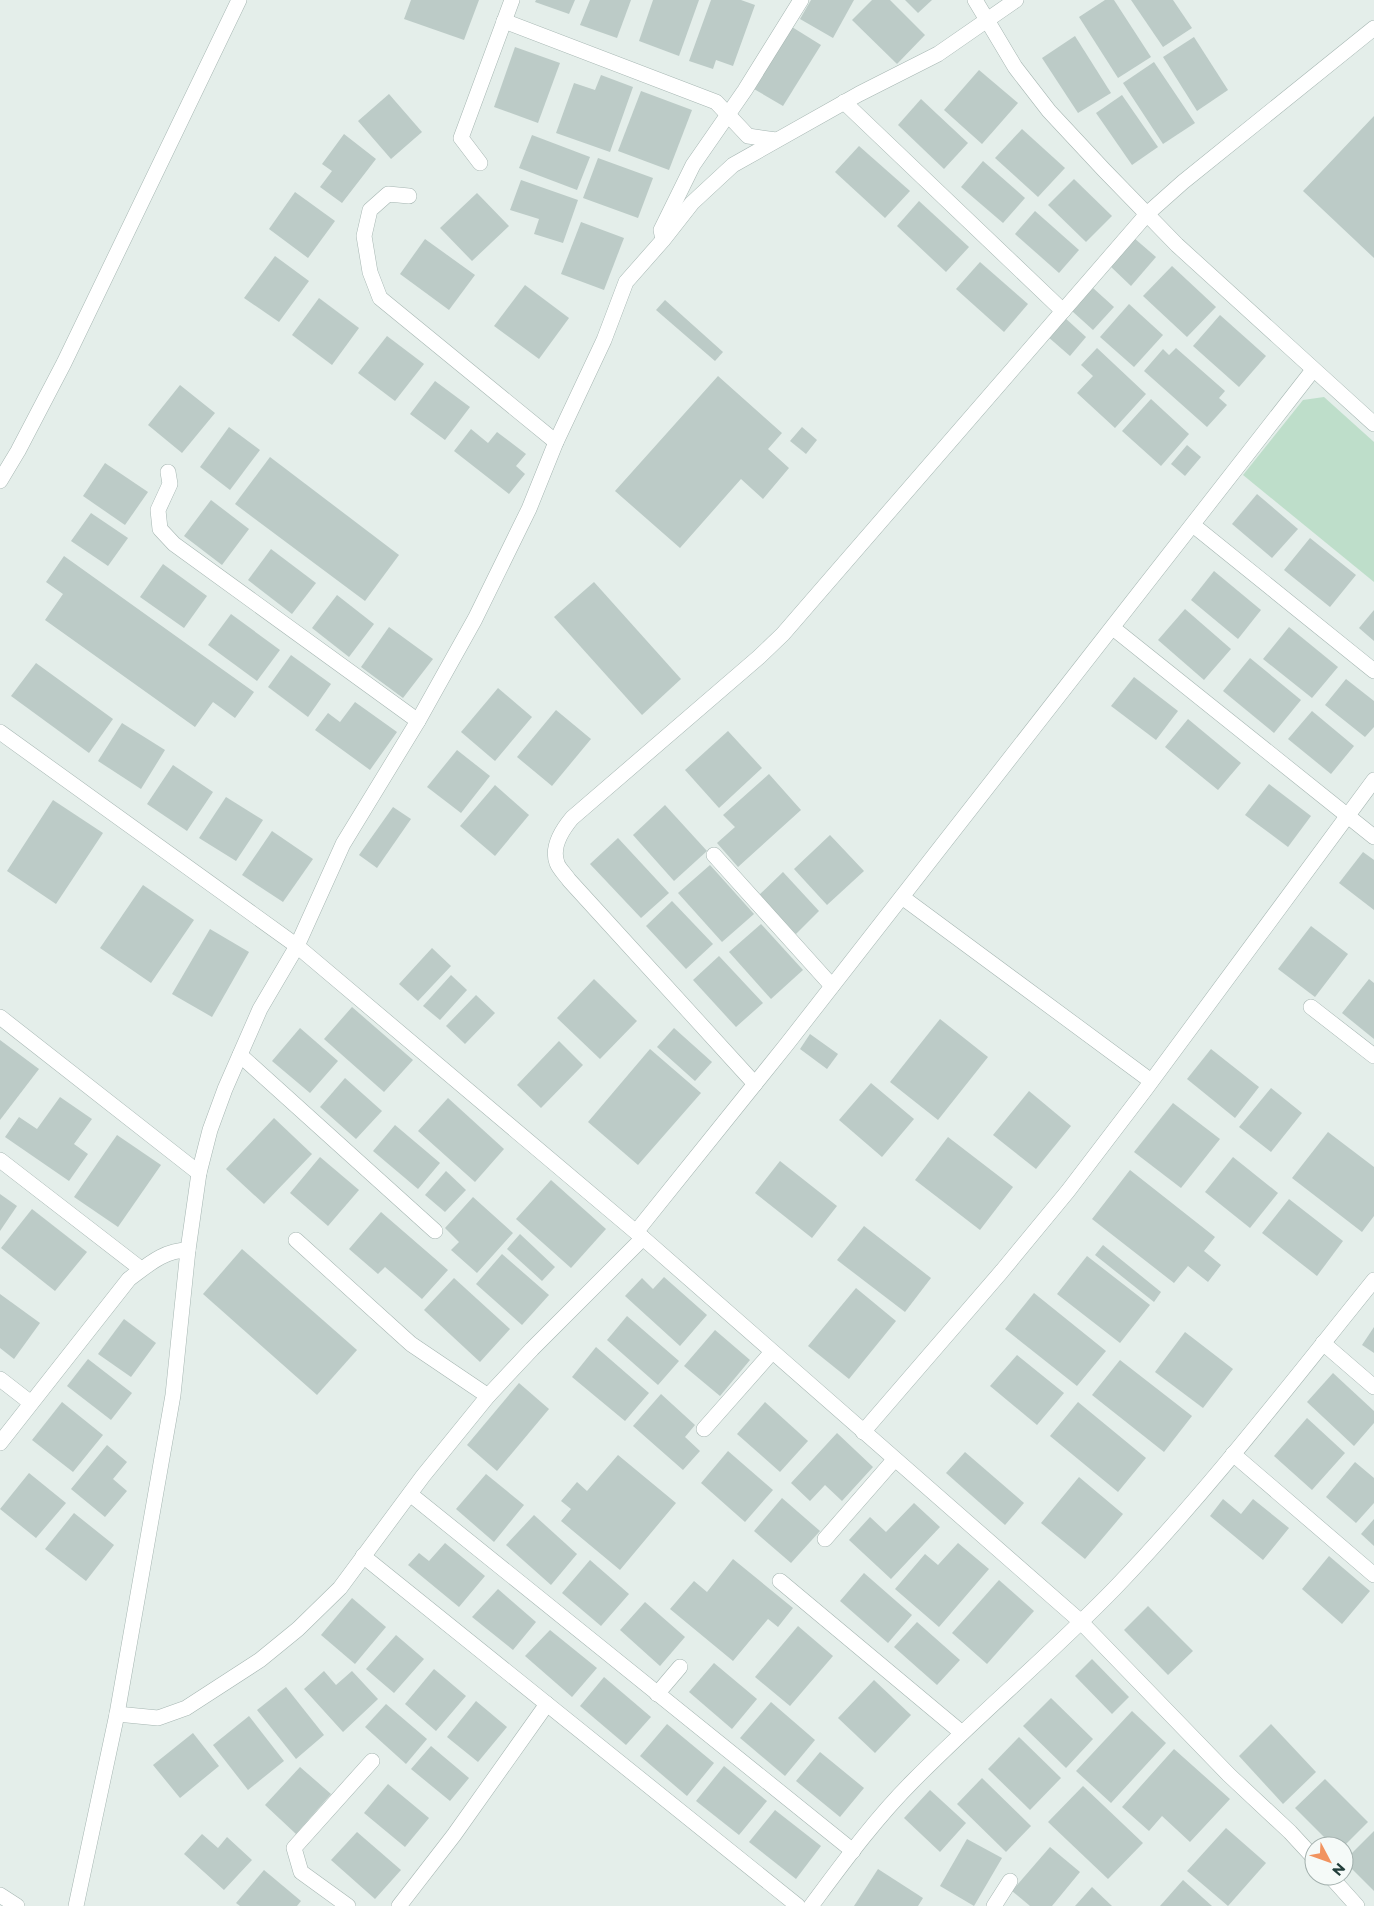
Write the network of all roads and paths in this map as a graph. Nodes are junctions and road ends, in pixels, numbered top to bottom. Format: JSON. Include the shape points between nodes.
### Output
{"nodes":[{"id":1,"x":239,"y":0,"type":"edge"},
{"id":2,"x":512,"y":0,"type":"edge"},
{"id":3,"x":801,"y":0,"type":"edge"},
{"id":4,"x":975,"y":0,"type":"edge"},
{"id":5,"x":1016,"y":0,"type":"edge"},
{"id":6,"x":987,"y":20,"type":"junction"},
{"id":7,"x":504,"y":21,"type":"junction"},
{"id":8,"x":1374,"y":28,"type":"edge"},
{"id":9,"x":844,"y":102,"type":"junction"},
{"id":10,"x":727,"y":114,"type":"junction"},
{"id":11,"x":776,"y":140,"type":"junction"},
{"id":12,"x":480,"y":163,"type":"dead end"},
{"id":13,"x":409,"y":196,"type":"dead end"},
{"id":14,"x":1147,"y":214,"type":"junction"},
{"id":15,"x":663,"y":240,"type":"junction"},
{"id":16,"x":1063,"y":311,"type":"junction"},
{"id":17,"x":1314,"y":370,"type":"junction"},
{"id":18,"x":1374,"y":424,"type":"edge"},
{"id":19,"x":556,"y":442,"type":"junction"},
{"id":20,"x":168,"y":472,"type":"dead end"},
{"id":21,"x":0,"y":481,"type":"edge"},
{"id":22,"x":1193,"y":525,"type":"junction"},
{"id":23,"x":1113,"y":628,"type":"junction"},
{"id":24,"x":1374,"y":672,"type":"edge"},
{"id":25,"x":418,"y":721,"type":"junction"},
{"id":26,"x":0,"y":732,"type":"edge"},
{"id":27,"x":1374,"y":780,"type":"edge"},
{"id":28,"x":1347,"y":816,"type":"junction"},
{"id":29,"x":1374,"y":837,"type":"edge"},
{"id":30,"x":714,"y":855,"type":"dead end"},
{"id":31,"x":902,"y":896,"type":"junction"},
{"id":32,"x":297,"y":946,"type":"junction"},
{"id":33,"x":832,"y":986,"type":"junction"},
{"id":34,"x":1311,"y":1007,"type":"dead end"},
{"id":35,"x":0,"y":1017,"type":"edge"},
{"id":36,"x":240,"y":1055,"type":"junction"},
{"id":37,"x":1374,"y":1056,"type":"edge"},
{"id":38,"x":1150,"y":1081,"type":"junction"},
{"id":39,"x":755,"y":1084,"type":"junction"},
{"id":40,"x":0,"y":1160,"type":"edge"},
{"id":41,"x":199,"y":1173,"type":"junction"},
{"id":42,"x":435,"y":1231,"type":"dead end"},
{"id":43,"x":639,"y":1235,"type":"junction"},
{"id":44,"x":296,"y":1240,"type":"dead end"},
{"id":45,"x":188,"y":1250,"type":"junction"},
{"id":46,"x":141,"y":1269,"type":"junction"},
{"id":47,"x":1374,"y":1280,"type":"edge"},
{"id":48,"x":1323,"y":1343,"type":"junction"},
{"id":49,"x":772,"y":1352,"type":"junction"},
{"id":50,"x":0,"y":1378,"type":"edge"},
{"id":51,"x":1374,"y":1387,"type":"edge"},
{"id":52,"x":488,"y":1396,"type":"junction"},
{"id":53,"x":31,"y":1403,"type":"junction"},
{"id":54,"x":704,"y":1429,"type":"dead end"},
{"id":55,"x":863,"y":1432,"type":"junction"},
{"id":56,"x":0,"y":1443,"type":"edge"},
{"id":57,"x":1234,"y":1454,"type":"junction"},
{"id":58,"x":894,"y":1460,"type":"junction"},
{"id":59,"x":410,"y":1494,"type":"junction"},
{"id":60,"x":825,"y":1540,"type":"dead end"},
{"id":61,"x":363,"y":1556,"type":"junction"},
{"id":62,"x":1374,"y":1575,"type":"edge"},
{"id":63,"x":780,"y":1581,"type":"dead end"},
{"id":64,"x":1080,"y":1621,"type":"junction"},
{"id":65,"x":680,"y":1667,"type":"dead end"},
{"id":66,"x":658,"y":1694,"type":"junction"},
{"id":67,"x":547,"y":1704,"type":"junction"},
{"id":68,"x":117,"y":1714,"type":"junction"},
{"id":69,"x":962,"y":1733,"type":"junction"},
{"id":70,"x":372,"y":1761,"type":"dead end"},
{"id":71,"x":1304,"y":1847,"type":"edge"},
{"id":72,"x":853,"y":1851,"type":"junction"},
{"id":73,"x":1010,"y":1881,"type":"dead end"},
{"id":74,"x":1339,"y":1886,"type":"edge"},
{"id":75,"x":0,"y":1895,"type":"edge"},
{"id":76,"x":17,"y":1906,"type":"edge"},
{"id":77,"x":76,"y":1906,"type":"edge"},
{"id":78,"x":348,"y":1906,"type":"edge"},
{"id":79,"x":399,"y":1906,"type":"edge"},
{"id":80,"x":798,"y":1906,"type":"edge"},
{"id":81,"x":811,"y":1906,"type":"edge"},
{"id":82,"x":994,"y":1906,"type":"edge"},
{"id":83,"x":1356,"y":1906,"type":"edge"}],
"edges":[{"from":1,"to":21,"type":"street","via":[[64,363]]},
{"from":2,"to":7,"type":"street"},
{"from":3,"to":10,"type":"street"},
{"from":4,"to":6,"type":"street"},
{"from":5,"to":6,"type":"street"},
{"from":6,"to":9,"type":"street","via":[[938,54]]},
{"from":6,"to":14,"type":"street","via":[[1015,67],[1049,111]]},
{"from":7,"to":10,"type":"street","via":[[716,102]]},
{"from":7,"to":12,"type":"street","via":[[460,138]]},
{"from":8,"to":14,"type":"street"},
{"from":9,"to":11,"type":"street"},
{"from":9,"to":16,"type":"street"},
{"from":10,"to":11,"type":"street","via":[[748,136]]},
{"from":10,"to":15,"type":"street","via":[[693,166],[672,206],[661,230]]},
{"from":11,"to":15,"type":"street","via":[[733,166],[692,203]]},
{"from":13,"to":19,"type":"street","via":[[388,194],[370,210],[364,236],[370,272],[380,298]]},
{"from":14,"to":16,"type":"street"},
{"from":14,"to":17,"type":"street"},
{"from":15,"to":19,"type":"street","via":[[626,282],[604,340]]},
{"from":16,"to":39,"type":"street","via":[[783,634],[561,831],[556,848],[557,863],[569,880]]},
{"from":17,"to":18,"type":"street"},
{"from":17,"to":22,"type":"street"},
{"from":19,"to":25,"type":"street","via":[[529,509],[475,619]]},
{"from":20,"to":25,"type":"street","via":[[170,484],[158,510],[160,529],[174,544]]},
{"from":22,"to":23,"type":"street"},
{"from":22,"to":24,"type":"street"},
{"from":23,"to":28,"type":"street"},
{"from":23,"to":31,"type":"street"},
{"from":25,"to":32,"type":"street","via":[[343,844]]},
{"from":26,"to":32,"type":"street"},
{"from":27,"to":28,"type":"street"},
{"from":28,"to":29,"type":"street"},
{"from":28,"to":38,"type":"street"},
{"from":30,"to":33,"type":"street"},
{"from":31,"to":33,"type":"street"},
{"from":31,"to":38,"type":"street"},
{"from":32,"to":36,"type":"street","via":[[260,1009]]},
{"from":32,"to":43,"type":"street"},
{"from":33,"to":39,"type":"street"},
{"from":34,"to":37,"type":"street"},
{"from":35,"to":41,"type":"street"},
{"from":36,"to":41,"type":"street","via":[[210,1130]]},
{"from":36,"to":42,"type":"street"},
{"from":38,"to":55,"type":"street","via":[[1068,1191]]},
{"from":39,"to":43,"type":"street"},
{"from":40,"to":46,"type":"street"},
{"from":41,"to":45,"type":"street"},
{"from":43,"to":49,"type":"street"},
{"from":43,"to":52,"type":"street"},
{"from":44,"to":52,"type":"street","via":[[411,1344]]},
{"from":45,"to":46,"type":"street","via":[[166,1253]]},
{"from":45,"to":68,"type":"street","via":[[172,1395]]},
{"from":46,"to":53,"type":"street","via":[[129,1279]]},
{"from":47,"to":48,"type":"street"},
{"from":48,"to":51,"type":"street"},
{"from":48,"to":57,"type":"street"},
{"from":49,"to":54,"type":"street"},
{"from":49,"to":55,"type":"street"},
{"from":50,"to":53,"type":"street"},
{"from":52,"to":59,"type":"street"},
{"from":53,"to":56,"type":"street"},
{"from":55,"to":58,"type":"street"},
{"from":57,"to":62,"type":"street"},
{"from":57,"to":64,"type":"street","via":[[1160,1540]]},
{"from":58,"to":60,"type":"street"},
{"from":58,"to":64,"type":"street"},
{"from":59,"to":61,"type":"street"},
{"from":59,"to":66,"type":"street"},
{"from":61,"to":67,"type":"street"},
{"from":61,"to":68,"type":"street","via":[[340,1588],[298,1628],[218,1689],[186,1708],[158,1718]]},
{"from":63,"to":69,"type":"street"},
{"from":64,"to":69,"type":"street"},
{"from":64,"to":71,"type":"street","via":[[1229,1775]]},
{"from":65,"to":66,"type":"street"},
{"from":66,"to":72,"type":"street"},
{"from":67,"to":79,"type":"street"},
{"from":67,"to":80,"type":"street"},
{"from":68,"to":77,"type":"street"},
{"from":69,"to":72,"type":"street","via":[[911,1783]]},
{"from":70,"to":78,"type":"street","via":[[294,1848],[301,1872]]},
{"from":72,"to":81,"type":"street"},
{"from":73,"to":82,"type":"street"},
{"from":74,"to":83,"type":"street"},
{"from":75,"to":76,"type":"street"}]}
